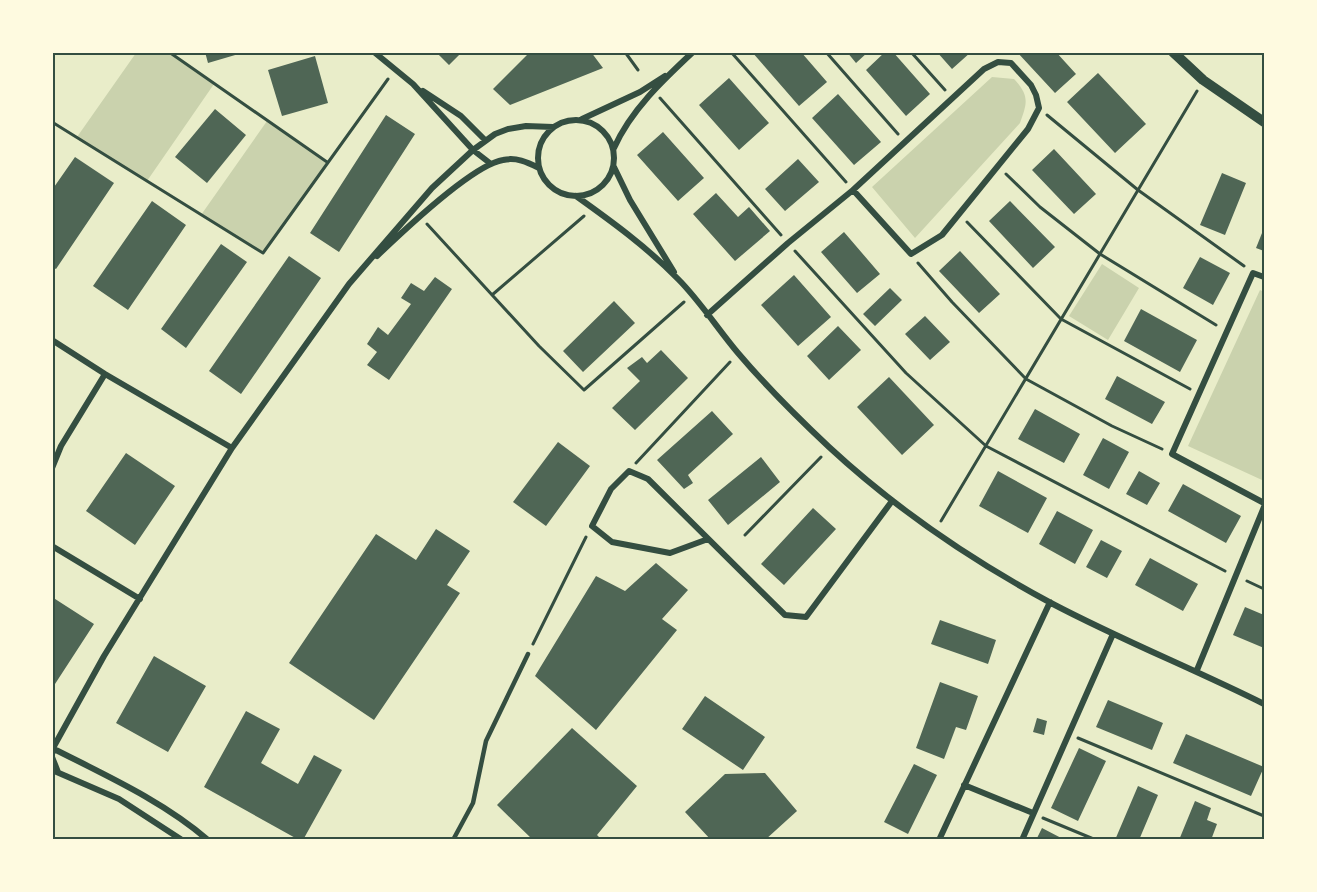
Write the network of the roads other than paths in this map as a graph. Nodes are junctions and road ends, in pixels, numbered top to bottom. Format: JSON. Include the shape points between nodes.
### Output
{"nodes":[{"id":1,"x":374,"y":52,"type":"edge"},
{"id":2,"x":693,"y":52,"type":"edge"},
{"id":3,"x":1178,"y":54,"type":"edge"},
{"id":4,"x":675,"y":69,"type":"junction"},
{"id":5,"x":413,"y":84,"type":"junction"},
{"id":6,"x":582,"y":119,"type":"junction"},
{"id":7,"x":1264,"y":122,"type":"edge"},
{"id":8,"x":553,"y":127,"type":"junction"},
{"id":9,"x":485,"y":140,"type":"junction"},
{"id":10,"x":614,"y":148,"type":"junction"},
{"id":11,"x":473,"y":150,"type":"junction"},
{"id":12,"x":491,"y":164,"type":"junction"},
{"id":13,"x":614,"y":167,"type":"junction"},
{"id":14,"x":539,"y":168,"type":"junction"},
{"id":15,"x":853,"y":190,"type":"junction"},
{"id":16,"x":576,"y":196,"type":"junction"},
{"id":17,"x":1264,"y":277,"type":"edge"},
{"id":18,"x":679,"y":280,"type":"junction"},
{"id":19,"x":348,"y":284,"type":"junction"},
{"id":20,"x":707,"y":315,"type":"junction"},
{"id":21,"x":52,"y":340,"type":"edge"},
{"id":22,"x":105,"y":374,"type":"junction"},
{"id":23,"x":232,"y":448,"type":"junction"},
{"id":24,"x":52,"y":468,"type":"edge"},
{"id":25,"x":892,"y":501,"type":"junction"},
{"id":26,"x":1264,"y":505,"type":"edge"},
{"id":27,"x":708,"y":539,"type":"junction"},
{"id":28,"x":52,"y":546,"type":"edge"},
{"id":29,"x":140,"y":599,"type":"junction"},
{"id":30,"x":1050,"y":602,"type":"junction"},
{"id":31,"x":1113,"y":634,"type":"junction"},
{"id":32,"x":528,"y":654,"type":"road end"},
{"id":33,"x":1197,"y":670,"type":"junction"},
{"id":34,"x":1264,"y":704,"type":"edge"},
{"id":35,"x":53,"y":748,"type":"edge"},
{"id":36,"x":52,"y":755,"type":"edge"},
{"id":37,"x":55,"y":771,"type":"edge"},
{"id":38,"x":964,"y":785,"type":"junction"},
{"id":39,"x":1033,"y":813,"type":"junction"},
{"id":40,"x":182,"y":840,"type":"edge"},
{"id":41,"x":208,"y":840,"type":"edge"},
{"id":42,"x":453,"y":840,"type":"edge"},
{"id":43,"x":939,"y":840,"type":"edge"},
{"id":44,"x":1022,"y":840,"type":"edge"}],
"edges":[{"from":1,"to":5,"type":"street"},
{"from":2,"to":4,"type":"street"},
{"from":3,"to":7,"type":"street","via":[[1203,80]]},
{"from":4,"to":6,"type":"street","via":[[640,92]]},
{"from":4,"to":10,"type":"street","via":[[622,129]]},
{"from":5,"to":9,"type":"street","via":[[461,116]]},
{"from":5,"to":11,"type":"street"},
{"from":6,"to":8,"type":"street"},
{"from":6,"to":10,"type":"street","via":[[602,129]]},
{"from":8,"to":9,"type":"street","via":[[508,129]]},
{"from":8,"to":14,"type":"street","via":[[540,146]]},
{"from":9,"to":11,"type":"street"},
{"from":10,"to":13,"type":"street"},
{"from":11,"to":12,"type":"street"},
{"from":11,"to":19,"type":"street","via":[[432,188]]},
{"from":12,"to":14,"type":"street","via":[[513,159]]},
{"from":12,"to":19,"type":"street","via":[[420,216]]},
{"from":13,"to":16,"type":"street","via":[[600,188]]},
{"from":13,"to":18,"type":"street"},
{"from":14,"to":16,"type":"street","via":[[552,188]]},
{"from":15,"to":15,"type":"street","via":[[911,255],[942,236],[1028,129],[1039,108],[1031,85],[1011,63],[998,62],[984,69]]},
{"from":15,"to":20,"type":"street"},
{"from":16,"to":18,"type":"street"},
{"from":17,"to":26,"type":"street","via":[[1253,273],[1173,454]]},
{"from":18,"to":20,"type":"street"},
{"from":19,"to":23,"type":"street"},
{"from":20,"to":25,"type":"street","via":[[781,401]]},
{"from":21,"to":22,"type":"street"},
{"from":22,"to":23,"type":"street"},
{"from":22,"to":24,"type":"street"},
{"from":23,"to":29,"type":"street"},
{"from":25,"to":27,"type":"street","via":[[806,617],[785,615]]},
{"from":25,"to":30,"type":"street","via":[[934,533]]},
{"from":26,"to":33,"type":"street"},
{"from":27,"to":27,"type":"street","via":[[670,552],[612,542],[592,526],[611,489],[629,471],[648,479]]},
{"from":28,"to":29,"type":"street"},
{"from":29,"to":35,"type":"street"},
{"from":30,"to":31,"type":"street"},
{"from":30,"to":38,"type":"street"},
{"from":31,"to":33,"type":"street"},
{"from":31,"to":39,"type":"street"},
{"from":32,"to":42,"type":"lane","via":[[486,741],[473,803]]},
{"from":33,"to":34,"type":"street"},
{"from":35,"to":36,"type":"street"},
{"from":35,"to":41,"type":"street","via":[[122,783]]},
{"from":36,"to":37,"type":"street"},
{"from":37,"to":40,"type":"street","via":[[119,799]]},
{"from":38,"to":39,"type":"street"},
{"from":38,"to":43,"type":"street"},
{"from":39,"to":44,"type":"street"}]}
